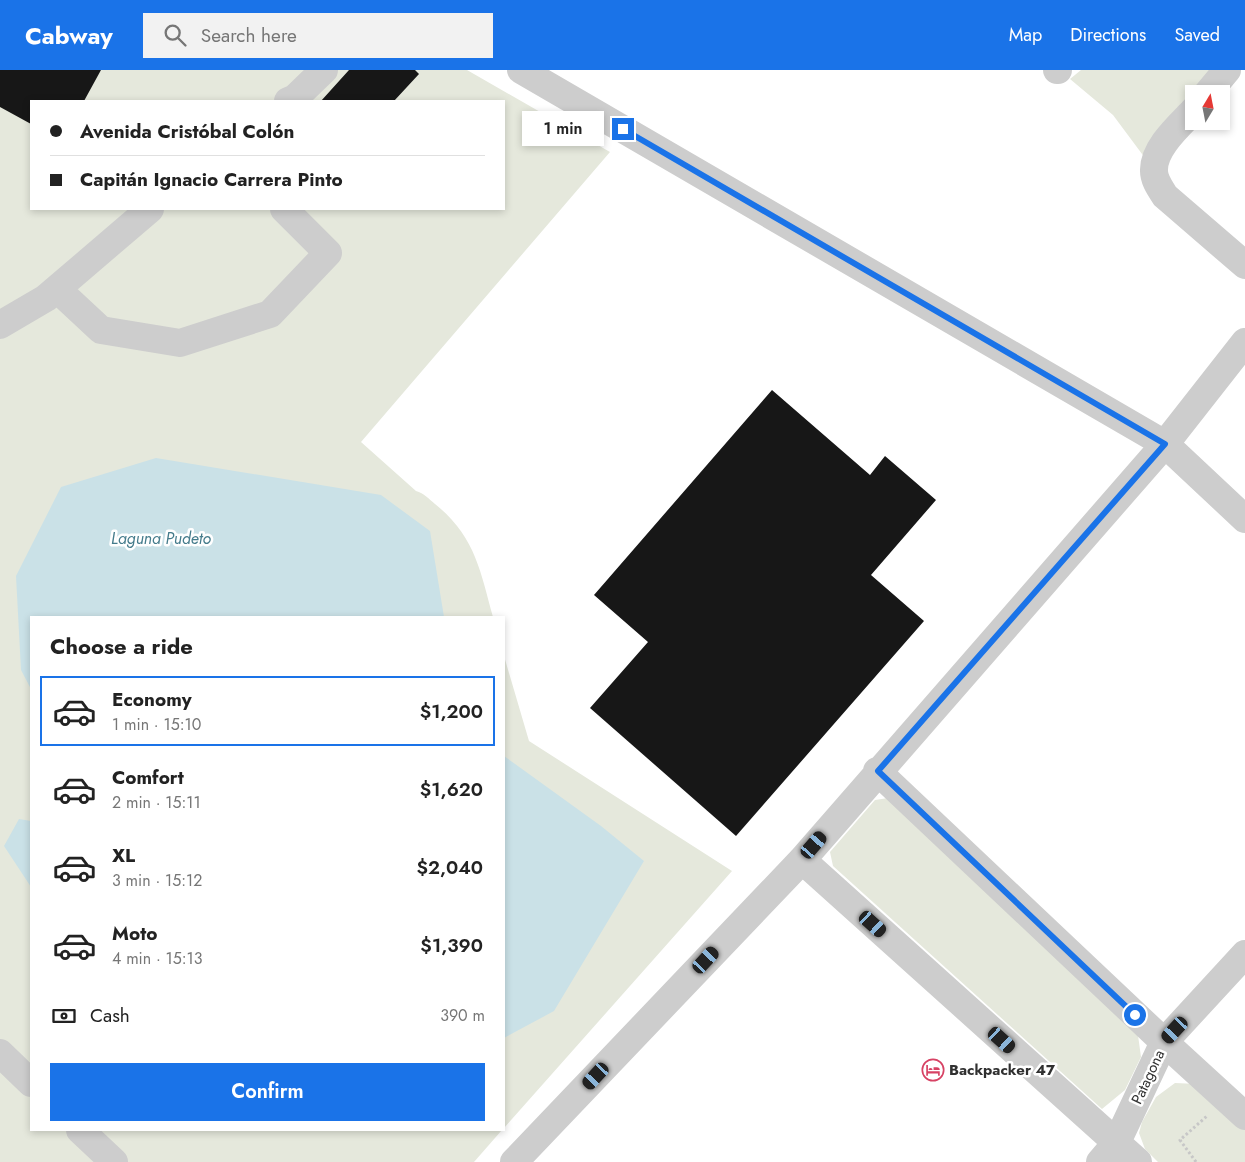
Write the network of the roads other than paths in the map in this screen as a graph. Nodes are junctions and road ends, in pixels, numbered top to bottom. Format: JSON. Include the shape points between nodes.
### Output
{"nodes":[{"id":1,"x":324,"y":70,"type":"edge"},
{"id":2,"x":522,"y":70,"type":"edge"},
{"id":3,"x":1227,"y":70,"type":"edge"},
{"id":4,"x":1214,"y":85,"type":"edge"},
{"id":5,"x":289,"y":100,"type":"edge"},
{"id":6,"x":1185,"y":121,"type":"edge"},
{"id":7,"x":149,"y":210,"type":"edge"},
{"id":8,"x":285,"y":210,"type":"edge"},
{"id":9,"x":1245,"y":265,"type":"edge"},
{"id":10,"x":57,"y":289,"type":"junction"},
{"id":11,"x":0,"y":325,"type":"edge"},
{"id":12,"x":1245,"y":342,"type":"edge"},
{"id":13,"x":1165,"y":444,"type":"junction"},
{"id":14,"x":1245,"y":519,"type":"edge"},
{"id":15,"x":878,"y":771,"type":"junction"},
{"id":16,"x":802,"y":860,"type":"junction"},
{"id":17,"x":1245,"y":954,"type":"edge"},
{"id":18,"x":1164,"y":1042,"type":"junction"},
{"id":19,"x":0,"y":1054,"type":"edge"},
{"id":20,"x":30,"y":1082,"type":"edge"},
{"id":21,"x":1235,"y":1107,"type":"edge"},
{"id":22,"x":81,"y":1131,"type":"edge"},
{"id":23,"x":1108,"y":1152,"type":"edge"},
{"id":24,"x":114,"y":1162,"type":"edge"},
{"id":25,"x":514,"y":1162,"type":"edge"},
{"id":26,"x":1138,"y":1162,"type":"edge"}],
"edges":[{"from":1,"to":5,"type":"street"},
{"from":2,"to":13,"type":"street"},
{"from":3,"to":4,"type":"street"},
{"from":6,"to":9,"type":"street","via":[[1157,156],[1154,170],[1157,184],[1165,196]]},
{"from":7,"to":10,"type":"street"},
{"from":8,"to":10,"type":"street","via":[[328,253],[270,314],[180,342],[101,330]]},
{"from":10,"to":11,"type":"street"},
{"from":12,"to":13,"type":"street"},
{"from":13,"to":14,"type":"street"},
{"from":13,"to":15,"type":"street"},
{"from":15,"to":16,"type":"street"},
{"from":15,"to":18,"type":"street"},
{"from":16,"to":23,"type":"street"},
{"from":16,"to":25,"type":"street"},
{"from":17,"to":18,"type":"street","name":"Patagona"},
{"from":18,"to":21,"type":"street"},
{"from":18,"to":23,"type":"street","name":"Patagona"},
{"from":19,"to":20,"type":"street"},
{"from":22,"to":24,"type":"street"},
{"from":23,"to":26,"type":"street"}]}
